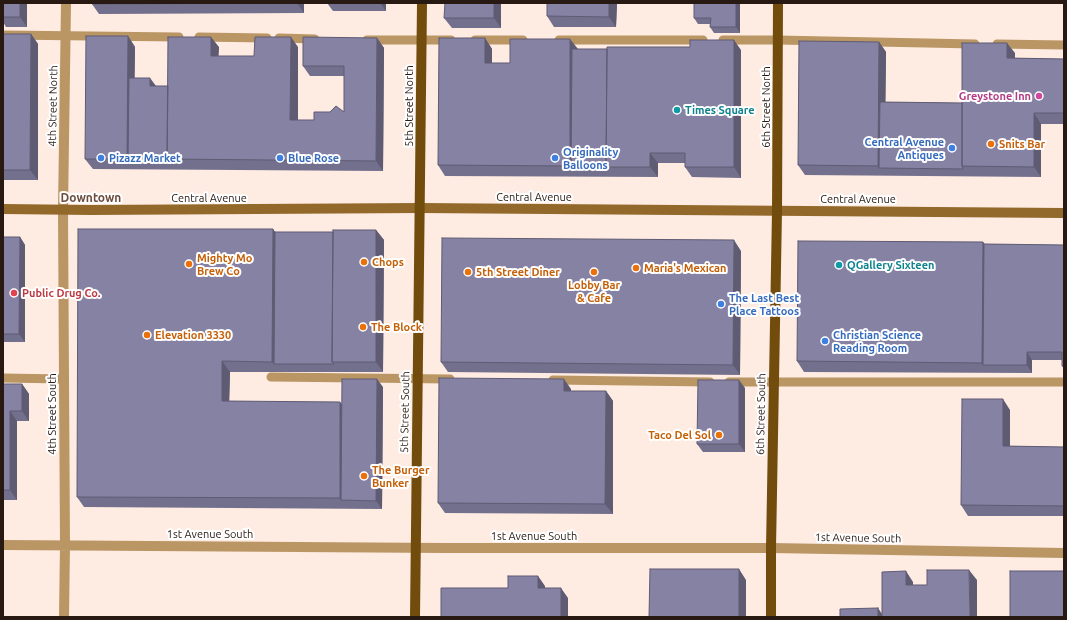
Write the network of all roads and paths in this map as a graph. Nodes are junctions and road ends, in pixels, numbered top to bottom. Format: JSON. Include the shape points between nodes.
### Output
{"nodes":[{"id":1,"x":66,"y":3,"type":"edge"},
{"id":2,"x":422,"y":3,"type":"edge"},
{"id":3,"x":778,"y":3,"type":"edge"},
{"id":4,"x":3,"y":35,"type":"edge"},
{"id":5,"x":65,"y":35,"type":"junction"},
{"id":6,"x":328,"y":39,"type":"edge"},
{"id":7,"x":359,"y":40,"type":"edge"},
{"id":8,"x":422,"y":40,"type":"junction"},
{"id":9,"x":532,"y":40,"type":"edge"},
{"id":10,"x":548,"y":40,"type":"edge"},
{"id":11,"x":778,"y":40,"type":"junction"},
{"id":12,"x":1064,"y":45,"type":"edge"},
{"id":13,"x":420,"y":208,"type":"junction"},
{"id":14,"x":3,"y":209,"type":"edge"},
{"id":15,"x":63,"y":210,"type":"junction"},
{"id":16,"x":777,"y":211,"type":"junction"},
{"id":17,"x":1064,"y":212,"type":"edge"},
{"id":18,"x":272,"y":377,"type":"edge"},
{"id":19,"x":3,"y":378,"type":"edge"},
{"id":20,"x":64,"y":378,"type":"junction"},
{"id":21,"x":418,"y":378,"type":"junction"},
{"id":22,"x":457,"y":379,"type":"edge"},
{"id":23,"x":542,"y":380,"type":"edge"},
{"id":24,"x":1064,"y":382,"type":"edge"},
{"id":25,"x":774,"y":383,"type":"junction"},
{"id":26,"x":3,"y":545,"type":"edge"},
{"id":27,"x":65,"y":545,"type":"junction"},
{"id":28,"x":416,"y":548,"type":"junction"},
{"id":29,"x":771,"y":548,"type":"junction"},
{"id":30,"x":1064,"y":553,"type":"edge"},
{"id":31,"x":64,"y":617,"type":"edge"},
{"id":32,"x":415,"y":617,"type":"edge"},
{"id":33,"x":771,"y":617,"type":"edge"}],
"edges":[{"from":1,"to":5,"type":"street","name":"4th Street North"},
{"from":2,"to":8,"type":"main road","name":"5th Street North"},
{"from":3,"to":11,"type":"main road","name":"6th Street North"},
{"from":4,"to":5,"type":"lane"},
{"from":5,"to":6,"type":"lane"},
{"from":5,"to":15,"type":"street","name":"4th Street North"},
{"from":7,"to":8,"type":"lane"},
{"from":8,"to":9,"type":"lane"},
{"from":8,"to":13,"type":"main road","name":"5th Street North"},
{"from":10,"to":11,"type":"lane"},
{"from":11,"to":12,"type":"lane"},
{"from":11,"to":16,"type":"main road","name":"6th Street North"},
{"from":13,"to":15,"type":"street","name":"Central Avenue"},
{"from":13,"to":16,"type":"street","name":"Central Avenue"},
{"from":13,"to":21,"type":"main road","name":"5th Street South"},
{"from":14,"to":15,"type":"street","name":"Central Avenue"},
{"from":15,"to":20,"type":"street","name":"4th Street South"},
{"from":16,"to":17,"type":"street","name":"Central Avenue"},
{"from":16,"to":25,"type":"main road","name":"6th Street South"},
{"from":18,"to":21,"type":"lane"},
{"from":19,"to":20,"type":"lane"},
{"from":20,"to":27,"type":"street","name":"4th Street South"},
{"from":21,"to":22,"type":"lane"},
{"from":21,"to":28,"type":"main road","name":"5th Street South"},
{"from":23,"to":25,"type":"lane"},
{"from":24,"to":25,"type":"lane"},
{"from":25,"to":29,"type":"main road","name":"6th Street South"},
{"from":26,"to":27,"type":"street","name":"1st Avenue South"},
{"from":27,"to":28,"type":"street","name":"1st Avenue South"},
{"from":27,"to":31,"type":"street","name":"4th Street South"},
{"from":28,"to":29,"type":"street","name":"1st Avenue South"},
{"from":28,"to":32,"type":"main road","name":"5th Street South"},
{"from":29,"to":30,"type":"street","name":"1st Avenue South"},
{"from":29,"to":33,"type":"main road","name":"6th Street South"}]}
